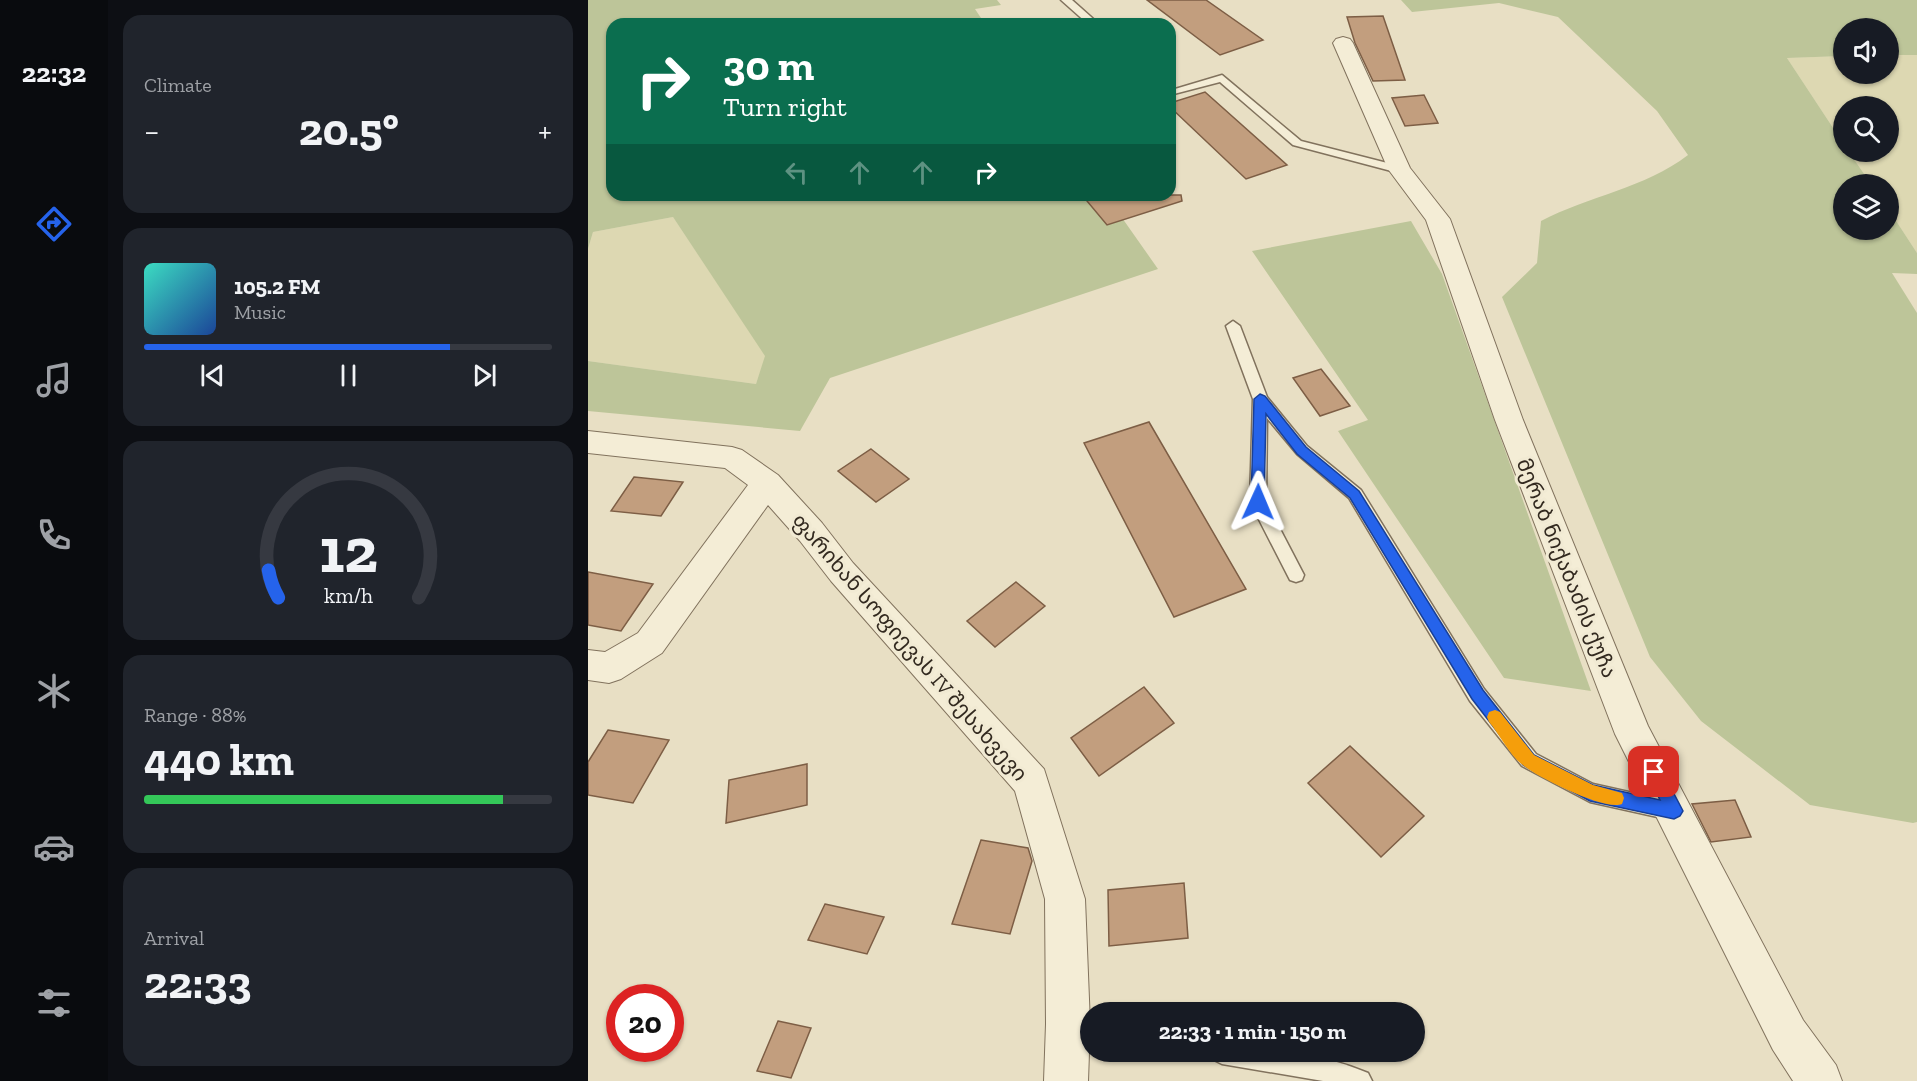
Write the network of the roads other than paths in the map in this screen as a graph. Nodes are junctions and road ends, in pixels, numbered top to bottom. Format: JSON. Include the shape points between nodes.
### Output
{"nodes":[{"id":1,"x":1066,"y":0,"type":"edge"},
{"id":2,"x":1087,"y":18,"type":"edge"},
{"id":3,"x":1343,"y":44,"type":"dead end"},
{"id":4,"x":1176,"y":92,"type":"edge"},
{"id":5,"x":1399,"y":169,"type":"junction"},
{"id":6,"x":1233,"y":326,"type":"dead end"},
{"id":7,"x":1260,"y":399,"type":"junction"},
{"id":8,"x":588,"y":442,"type":"edge"},
{"id":9,"x":766,"y":483,"type":"junction"},
{"id":10,"x":1296,"y":575,"type":"dead end"},
{"id":11,"x":588,"y":665,"type":"edge"},
{"id":12,"x":1674,"y":811,"type":"junction"},
{"id":13,"x":1079,"y":1026,"type":"edge"},
{"id":14,"x":1280,"y":1062,"type":"edge"},
{"id":15,"x":1066,"y":1081,"type":"edge"},
{"id":16,"x":1360,"y":1081,"type":"edge"},
{"id":17,"x":1820,"y":1081,"type":"edge"}],
"edges":[{"from":1,"to":2,"type":"lane"},
{"from":3,"to":5,"type":"street","name":"მერაბ ნიქაბაძის ქუჩა"},
{"from":4,"to":5,"type":"lane","via":[[1222,78],[1297,143]]},
{"from":5,"to":12,"type":"street","name":"მერაბ ნიქაბაძის ქუჩა","via":[[1438,219],[1509,420],[1625,712]]},
{"from":6,"to":7,"type":"lane"},
{"from":7,"to":10,"type":"lane","via":[[1258,502]]},
{"from":7,"to":12,"type":"lane","via":[[1302,450],[1355,494],[1477,694],[1528,760],[1590,793]]},
{"from":8,"to":9,"type":"street","name":"ფარიხან სოფიევას IV შესახვევი","via":[[732,458]]},
{"from":9,"to":11,"type":"street","via":[[650,643],[609,668]]},
{"from":9,"to":13,"type":"street","name":"ფარიხან სოფიევას IV შესახვევი","via":[[1031,782],[1065,899]]},
{"from":12,"to":17,"type":"street","name":"მერაბ ნიქაბაძის ქუჩა","via":[[1788,1035]]},
{"from":13,"to":15,"type":"street","name":"ფარიხან სოფიევას IV შესახვევი"},
{"from":14,"to":16,"type":"lane","via":[[1338,1072]]}]}
